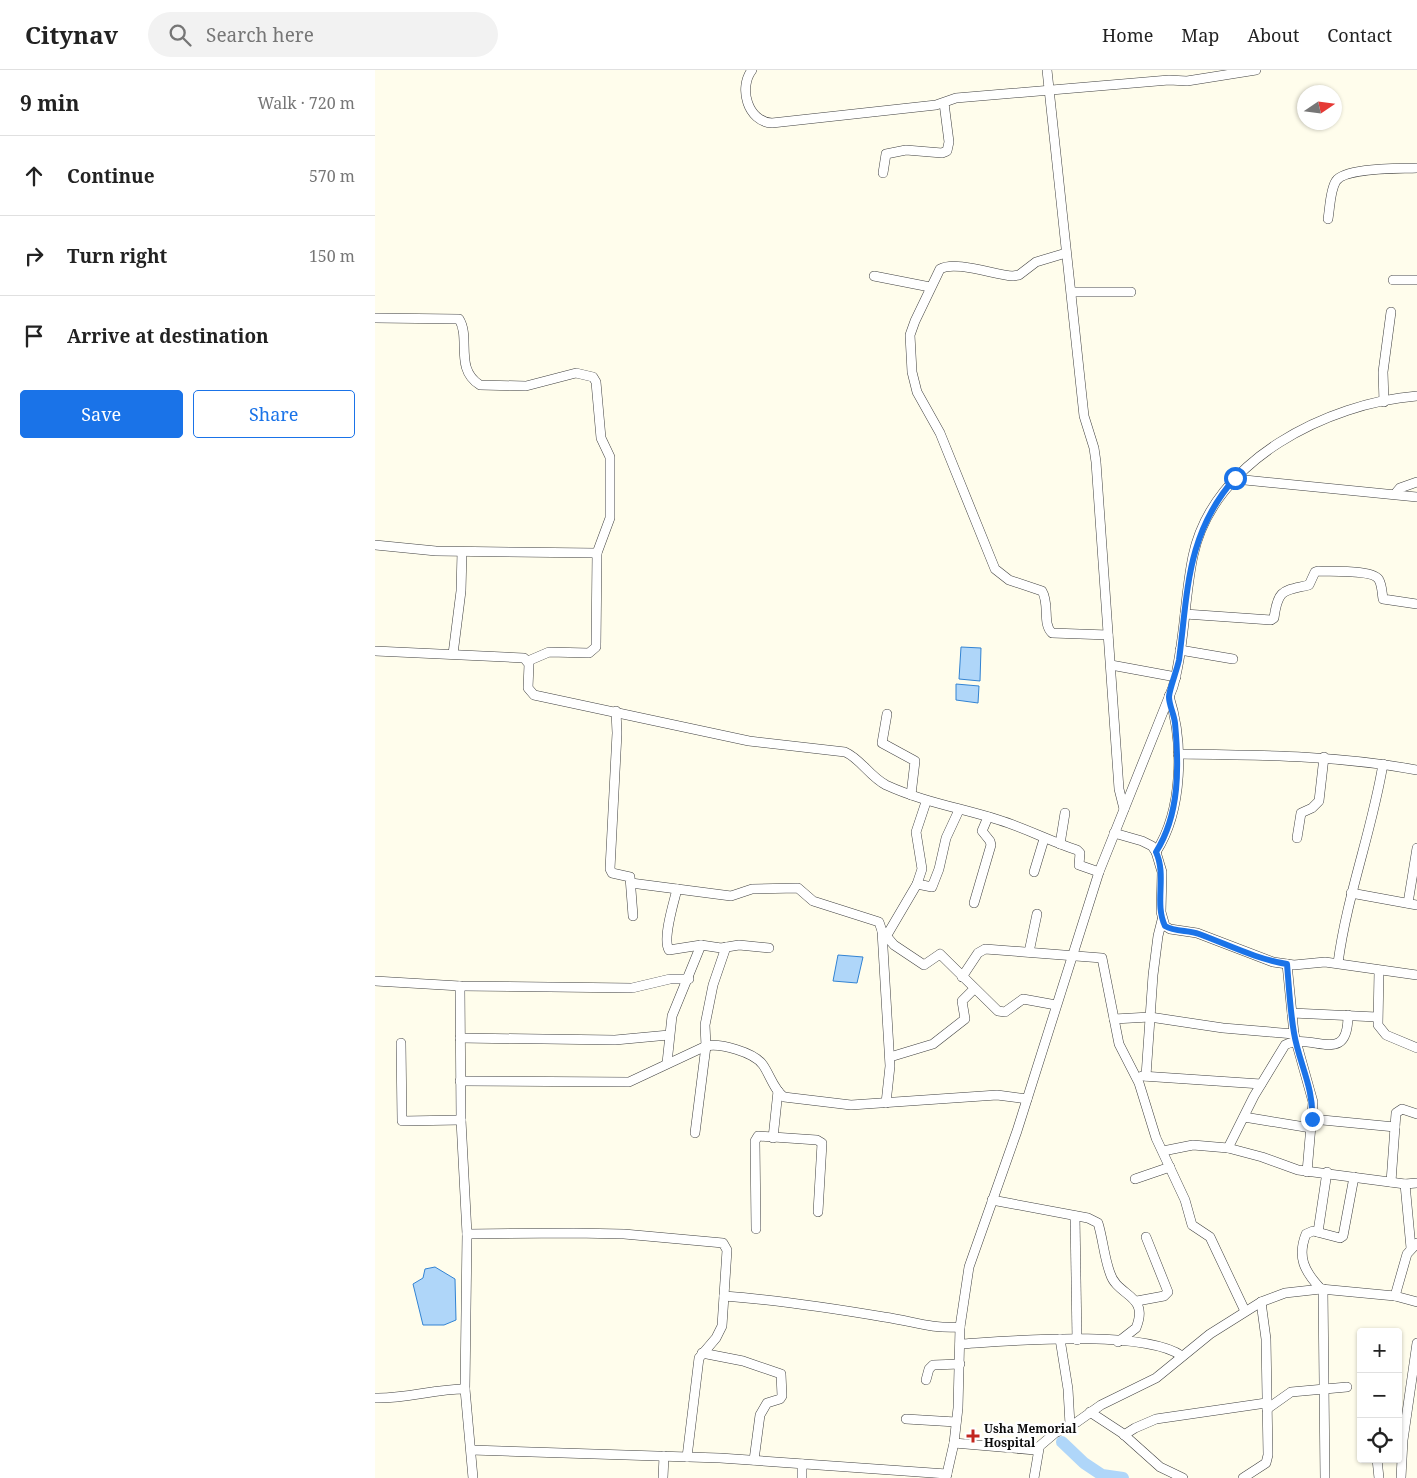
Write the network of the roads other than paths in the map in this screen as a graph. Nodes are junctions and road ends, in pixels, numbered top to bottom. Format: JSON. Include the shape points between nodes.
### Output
{"nodes":[{"id":1,"x":752,"y":70,"type":"edge"},
{"id":2,"x":1047,"y":70,"type":"edge"},
{"id":3,"x":1256,"y":70,"type":"edge"},
{"id":4,"x":1050,"y":90,"type":"junction"},
{"id":5,"x":945,"y":103,"type":"junction"},
{"id":6,"x":1417,"y":168,"type":"edge"},
{"id":7,"x":883,"y":173,"type":"dead end"},
{"id":8,"x":1328,"y":219,"type":"dead end"},
{"id":9,"x":1066,"y":253,"type":"junction"},
{"id":10,"x":874,"y":276,"type":"dead end"},
{"id":11,"x":1393,"y":280,"type":"dead end"},
{"id":12,"x":1417,"y":280,"type":"edge"},
{"id":13,"x":930,"y":287,"type":"junction"},
{"id":14,"x":1073,"y":292,"type":"junction"},
{"id":15,"x":1131,"y":292,"type":"dead end"},
{"id":16,"x":1391,"y":312,"type":"dead end"},
{"id":17,"x":375,"y":318,"type":"edge"},
{"id":18,"x":1417,"y":396,"type":"edge"},
{"id":19,"x":1384,"y":402,"type":"junction"},
{"id":20,"x":1235,"y":478,"type":"junction"},
{"id":21,"x":1417,"y":482,"type":"edge"},
{"id":22,"x":1395,"y":494,"type":"junction"},
{"id":23,"x":1417,"y":497,"type":"edge"},
{"id":24,"x":375,"y":544,"type":"edge"},
{"id":25,"x":462,"y":552,"type":"junction"},
{"id":26,"x":597,"y":553,"type":"junction"},
{"id":27,"x":1417,"y":604,"type":"edge"},
{"id":28,"x":1185,"y":614,"type":"junction"},
{"id":29,"x":1108,"y":635,"type":"junction"},
{"id":30,"x":1180,"y":650,"type":"junction"},
{"id":31,"x":375,"y":651,"type":"edge"},
{"id":32,"x":453,"y":654,"type":"junction"},
{"id":33,"x":1233,"y":658,"type":"dead end"},
{"id":34,"x":528,"y":661,"type":"junction"},
{"id":35,"x":1111,"y":665,"type":"junction"},
{"id":36,"x":1176,"y":677,"type":"junction"},
{"id":37,"x":1169,"y":696,"type":"junction"},
{"id":38,"x":616,"y":711,"type":"junction"},
{"id":39,"x":887,"y":714,"type":"dead end"},
{"id":40,"x":1177,"y":754,"type":"junction"},
{"id":41,"x":1324,"y":757,"type":"junction"},
{"id":42,"x":1383,"y":764,"type":"junction"},
{"id":43,"x":1417,"y":770,"type":"edge"},
{"id":44,"x":911,"y":795,"type":"junction"},
{"id":45,"x":926,"y":802,"type":"junction"},
{"id":46,"x":1124,"y":809,"type":"junction"},
{"id":47,"x":959,"y":810,"type":"junction"},
{"id":48,"x":1065,"y":813,"type":"dead end"},
{"id":49,"x":988,"y":817,"type":"junction"},
{"id":50,"x":1114,"y":833,"type":"junction"},
{"id":51,"x":1044,"y":838,"type":"junction"},
{"id":52,"x":1297,"y":838,"type":"dead end"},
{"id":53,"x":1060,"y":844,"type":"junction"},
{"id":54,"x":1417,"y":848,"type":"edge"},
{"id":55,"x":1156,"y":852,"type":"junction"},
{"id":56,"x":1033,"y":872,"type":"dead end"},
{"id":57,"x":1099,"y":872,"type":"junction"},
{"id":58,"x":631,"y":883,"type":"junction"},
{"id":59,"x":917,"y":884,"type":"junction"},
{"id":60,"x":677,"y":889,"type":"junction"},
{"id":61,"x":1351,"y":893,"type":"junction"},
{"id":62,"x":974,"y":902,"type":"dead end"},
{"id":63,"x":1412,"y":904,"type":"edge"},
{"id":64,"x":1037,"y":914,"type":"dead end"},
{"id":65,"x":633,"y":916,"type":"dead end"},
{"id":66,"x":1163,"y":920,"type":"junction"},
{"id":67,"x":884,"y":933,"type":"junction"},
{"id":68,"x":701,"y":945,"type":"junction"},
{"id":69,"x":727,"y":948,"type":"junction"},
{"id":70,"x":769,"y":948,"type":"dead end"},
{"id":71,"x":1029,"y":952,"type":"junction"},
{"id":72,"x":1071,"y":956,"type":"junction"},
{"id":73,"x":1338,"y":963,"type":"junction"},
{"id":74,"x":1287,"y":964,"type":"junction"},
{"id":75,"x":1379,"y":971,"type":"junction"},
{"id":76,"x":1417,"y":975,"type":"edge"},
{"id":77,"x":962,"y":977,"type":"junction"},
{"id":78,"x":689,"y":979,"type":"junction"},
{"id":79,"x":375,"y":981,"type":"edge"},
{"id":80,"x":461,"y":986,"type":"junction"},
{"id":81,"x":974,"y":989,"type":"junction"},
{"id":82,"x":1056,"y":1005,"type":"junction"},
{"id":83,"x":1292,"y":1013,"type":"junction"},
{"id":84,"x":1348,"y":1015,"type":"junction"},
{"id":85,"x":1377,"y":1016,"type":"junction"},
{"id":86,"x":1150,"y":1017,"type":"junction"},
{"id":87,"x":1115,"y":1019,"type":"junction"},
{"id":88,"x":669,"y":1035,"type":"junction"},
{"id":89,"x":460,"y":1038,"type":"junction"},
{"id":90,"x":1295,"y":1038,"type":"junction"},
{"id":91,"x":401,"y":1043,"type":"dead end"},
{"id":92,"x":706,"y":1046,"type":"junction"},
{"id":93,"x":1417,"y":1048,"type":"edge"},
{"id":94,"x":890,"y":1057,"type":"junction"},
{"id":95,"x":667,"y":1063,"type":"junction"},
{"id":96,"x":1146,"y":1076,"type":"junction"},
{"id":97,"x":1136,"y":1077,"type":"junction"},
{"id":98,"x":460,"y":1081,"type":"junction"},
{"id":99,"x":1261,"y":1084,"type":"junction"},
{"id":100,"x":779,"y":1092,"type":"junction"},
{"id":101,"x":1027,"y":1100,"type":"junction"},
{"id":102,"x":886,"y":1103,"type":"junction"},
{"id":103,"x":1417,"y":1114,"type":"edge"},
{"id":104,"x":1243,"y":1117,"type":"junction"},
{"id":105,"x":461,"y":1120,"type":"junction"},
{"id":106,"x":1311,"y":1124,"type":"junction"},
{"id":107,"x":1395,"y":1127,"type":"junction"},
{"id":108,"x":695,"y":1133,"type":"dead end"},
{"id":109,"x":773,"y":1138,"type":"junction"},
{"id":110,"x":1227,"y":1148,"type":"junction"},
{"id":111,"x":1163,"y":1151,"type":"junction"},
{"id":112,"x":1170,"y":1167,"type":"junction"},
{"id":113,"x":1307,"y":1172,"type":"junction"},
{"id":114,"x":1327,"y":1172,"type":"junction"},
{"id":115,"x":1354,"y":1177,"type":"junction"},
{"id":116,"x":1135,"y":1179,"type":"dead end"},
{"id":117,"x":1391,"y":1182,"type":"junction"},
{"id":118,"x":1417,"y":1183,"type":"edge"},
{"id":119,"x":1405,"y":1184,"type":"junction"},
{"id":120,"x":992,"y":1200,"type":"junction"},
{"id":121,"x":818,"y":1212,"type":"dead end"},
{"id":122,"x":1075,"y":1216,"type":"junction"},
{"id":123,"x":756,"y":1229,"type":"dead end"},
{"id":124,"x":1318,"y":1232,"type":"junction"},
{"id":125,"x":467,"y":1234,"type":"junction"},
{"id":126,"x":1146,"y":1237,"type":"dead end"},
{"id":127,"x":1414,"y":1246,"type":"edge"},
{"id":128,"x":1322,"y":1289,"type":"junction"},
{"id":129,"x":724,"y":1296,"type":"junction"},
{"id":130,"x":1395,"y":1296,"type":"junction"},
{"id":131,"x":1137,"y":1301,"type":"junction"},
{"id":132,"x":1261,"y":1302,"type":"junction"},
{"id":133,"x":1417,"y":1302,"type":"edge"},
{"id":134,"x":1245,"y":1311,"type":"junction"},
{"id":135,"x":960,"y":1327,"type":"junction"},
{"id":136,"x":1060,"y":1339,"type":"junction"},
{"id":137,"x":1077,"y":1340,"type":"junction"},
{"id":138,"x":1118,"y":1342,"type":"junction"},
{"id":139,"x":1417,"y":1343,"type":"edge"},
{"id":140,"x":960,"y":1344,"type":"junction"},
{"id":141,"x":702,"y":1353,"type":"junction"},
{"id":142,"x":1182,"y":1356,"type":"junction"},
{"id":143,"x":959,"y":1364,"type":"junction"},
{"id":144,"x":926,"y":1380,"type":"dead end"},
{"id":145,"x":1347,"y":1388,"type":"dead end"},
{"id":146,"x":465,"y":1389,"type":"junction"},
{"id":147,"x":1325,"y":1389,"type":"junction"},
{"id":148,"x":375,"y":1398,"type":"edge"},
{"id":149,"x":1403,"y":1403,"type":"edge"},
{"id":150,"x":1266,"y":1406,"type":"junction"},
{"id":151,"x":1090,"y":1412,"type":"junction"},
{"id":152,"x":906,"y":1419,"type":"dead end"},
{"id":153,"x":956,"y":1422,"type":"junction"},
{"id":154,"x":1070,"y":1425,"type":"junction"},
{"id":155,"x":1121,"y":1432,"type":"junction"},
{"id":156,"x":954,"y":1443,"type":"junction"},
{"id":157,"x":1039,"y":1449,"type":"junction"},
{"id":158,"x":471,"y":1450,"type":"junction"},
{"id":159,"x":664,"y":1456,"type":"junction"},
{"id":160,"x":687,"y":1457,"type":"junction"},
{"id":161,"x":754,"y":1460,"type":"junction"},
{"id":162,"x":1377,"y":1463,"type":"edge"},
{"id":163,"x":802,"y":1464,"type":"junction"},
{"id":164,"x":946,"y":1476,"type":"edge"},
{"id":165,"x":473,"y":1478,"type":"edge"},
{"id":166,"x":663,"y":1478,"type":"edge"},
{"id":167,"x":802,"y":1478,"type":"edge"},
{"id":168,"x":1033,"y":1478,"type":"edge"},
{"id":169,"x":1183,"y":1478,"type":"edge"},
{"id":170,"x":1243,"y":1478,"type":"edge"},
{"id":171,"x":1325,"y":1478,"type":"edge"},
{"id":172,"x":1379,"y":1478,"type":"edge"},
{"id":173,"x":1401,"y":1478,"type":"edge"}],
"edges":[{"from":1,"to":5,"type":"street","via":[[746,83],[748,100],[757,118],[764,123]]},
{"from":2,"to":4,"type":"street"},
{"from":3,"to":4,"type":"street","via":[[1187,81]]},
{"from":4,"to":5,"type":"street","via":[[956,98]]},
{"from":4,"to":9,"type":"street"},
{"from":5,"to":7,"type":"street","via":[[947,151],[942,154],[906,150],[886,154]]},
{"from":6,"to":8,"type":"street","via":[[1363,171],[1342,176],[1333,187]]},
{"from":9,"to":13,"type":"street","via":[[1045,258],[1013,276],[943,267]]},
{"from":9,"to":14,"type":"street"},
{"from":10,"to":13,"type":"street"},
{"from":11,"to":12,"type":"street"},
{"from":13,"to":29,"type":"street","via":[[911,334],[912,372],[917,392],[937,428],[995,569],[1009,580],[1042,592],[1050,632]]},
{"from":14,"to":15,"type":"street"},
{"from":14,"to":29,"type":"street","via":[[1084,416],[1096,462]]},
{"from":16,"to":19,"type":"street","via":[[1383,372]]},
{"from":17,"to":26,"type":"street","via":[[459,319],[465,360],[470,375],[480,385],[526,386],[577,373],[593,377],[598,388],[601,438],[610,457],[610,518]]},
{"from":18,"to":19,"type":"street"},
{"from":19,"to":20,"type":"street","via":[[1338,414],[1304,428],[1244,468]]},
{"from":20,"to":22,"type":"street"},
{"from":20,"to":28,"type":"street","via":[[1200,533],[1193,555]]},
{"from":21,"to":22,"type":"street","via":[[1400,488]]},
{"from":22,"to":23,"type":"street"},
{"from":24,"to":25,"type":"street"},
{"from":25,"to":26,"type":"street"},
{"from":25,"to":32,"type":"street"},
{"from":26,"to":34,"type":"street","via":[[595,650],[589,653],[549,652]]},
{"from":27,"to":28,"type":"street","via":[[1383,599],[1376,576],[1356,572],[1315,572],[1309,585],[1284,590],[1271,620]]},
{"from":28,"to":30,"type":"street"},
{"from":29,"to":35,"type":"street"},
{"from":30,"to":33,"type":"street"},
{"from":30,"to":36,"type":"street"},
{"from":31,"to":32,"type":"street"},
{"from":32,"to":34,"type":"street","via":[[524,658]]},
{"from":34,"to":38,"type":"street","via":[[528,688],[534,695]]},
{"from":35,"to":36,"type":"street"},
{"from":35,"to":46,"type":"street","via":[[1119,789]]},
{"from":36,"to":37,"type":"street"},
{"from":37,"to":40,"type":"street","via":[[1175,721]]},
{"from":37,"to":46,"type":"street"},
{"from":38,"to":44,"type":"street","via":[[749,741],[845,752],[870,775]]},
{"from":38,"to":58,"type":"street","via":[[610,868],[612,872],[629,875]]},
{"from":39,"to":44,"type":"street","via":[[882,743],[915,761]]},
{"from":40,"to":41,"type":"street"},
{"from":40,"to":55,"type":"street","via":[[1178,776],[1168,829]]},
{"from":41,"to":42,"type":"street"},
{"from":41,"to":52,"type":"street","via":[[1319,801],[1301,813]]},
{"from":42,"to":43,"type":"street"},
{"from":42,"to":61,"type":"street","via":[[1377,802]]},
{"from":44,"to":45,"type":"street"},
{"from":45,"to":47,"type":"street"},
{"from":45,"to":59,"type":"street","via":[[916,832],[922,863]]},
{"from":46,"to":50,"type":"street"},
{"from":47,"to":49,"type":"street"},
{"from":47,"to":59,"type":"street","via":[[946,838],[932,887]]},
{"from":48,"to":53,"type":"street"},
{"from":49,"to":51,"type":"street"},
{"from":49,"to":62,"type":"street","via":[[982,832],[991,845]]},
{"from":50,"to":55,"type":"street","via":[[1142,841]]},
{"from":50,"to":57,"type":"street"},
{"from":51,"to":53,"type":"street"},
{"from":51,"to":56,"type":"street"},
{"from":53,"to":57,"type":"street","via":[[1079,850],[1079,865]]},
{"from":54,"to":63,"type":"street"},
{"from":55,"to":66,"type":"street","via":[[1162,872]]},
{"from":57,"to":72,"type":"street"},
{"from":58,"to":60,"type":"street"},
{"from":58,"to":65,"type":"street"},
{"from":59,"to":67,"type":"street"},
{"from":60,"to":67,"type":"street","via":[[731,896],[752,889],[798,888],[813,902],[876,920]]},
{"from":60,"to":68,"type":"street","via":[[667,948]]},
{"from":61,"to":63,"type":"street"},
{"from":61,"to":73,"type":"street"},
{"from":64,"to":71,"type":"street"},
{"from":66,"to":74,"type":"street","via":[[1170,929],[1197,933],[1249,954]]},
{"from":66,"to":86,"type":"street","via":[[1158,936]]},
{"from":67,"to":77,"type":"street","via":[[894,945],[924,965],[939,954]]},
{"from":67,"to":94,"type":"street"},
{"from":68,"to":69,"type":"street"},
{"from":68,"to":78,"type":"street"},
{"from":69,"to":70,"type":"street","via":[[739,945]]},
{"from":69,"to":92,"type":"street","via":[[708,1002]]},
{"from":71,"to":72,"type":"street"},
{"from":71,"to":77,"type":"street","via":[[982,950]]},
{"from":72,"to":82,"type":"street"},
{"from":72,"to":87,"type":"street","via":[[1102,958]]},
{"from":73,"to":74,"type":"street"},
{"from":73,"to":75,"type":"street"},
{"from":74,"to":83,"type":"street"},
{"from":75,"to":76,"type":"street"},
{"from":75,"to":85,"type":"street"},
{"from":77,"to":81,"type":"street"},
{"from":78,"to":80,"type":"street","via":[[670,979],[632,988]]},
{"from":78,"to":88,"type":"street","via":[[673,1016]]},
{"from":79,"to":80,"type":"street"},
{"from":80,"to":89,"type":"street"},
{"from":81,"to":82,"type":"street","via":[[1001,1012],[1023,999]]},
{"from":81,"to":94,"type":"street","via":[[963,1000],[965,1019],[938,1041]]},
{"from":82,"to":101,"type":"street"},
{"from":83,"to":84,"type":"street"},
{"from":83,"to":90,"type":"street"},
{"from":84,"to":85,"type":"street"},
{"from":84,"to":90,"type":"street","via":[[1348,1032],[1341,1041],[1327,1045]]},
{"from":85,"to":93,"type":"street","via":[[1378,1025],[1386,1035]]},
{"from":86,"to":87,"type":"street"},
{"from":86,"to":90,"type":"street"},
{"from":86,"to":96,"type":"street"},
{"from":87,"to":97,"type":"street","via":[[1119,1044]]},
{"from":88,"to":89,"type":"street","via":[[608,1040]]},
{"from":88,"to":95,"type":"street"},
{"from":89,"to":98,"type":"street"},
{"from":90,"to":99,"type":"street","via":[[1285,1044]]},
{"from":90,"to":106,"type":"street","via":[[1310,1085],[1313,1102]]},
{"from":91,"to":105,"type":"street","via":[[402,1121]]},
{"from":92,"to":95,"type":"street"},
{"from":92,"to":100,"type":"street","via":[[723,1045],[761,1062]]},
{"from":92,"to":108,"type":"street"},
{"from":94,"to":102,"type":"street"},
{"from":95,"to":98,"type":"street","via":[[629,1082]]},
{"from":96,"to":97,"type":"street"},
{"from":96,"to":99,"type":"street"},
{"from":97,"to":111,"type":"street"},
{"from":98,"to":105,"type":"street"},
{"from":99,"to":104,"type":"street"},
{"from":100,"to":102,"type":"street","via":[[784,1096],[841,1105]]},
{"from":100,"to":109,"type":"street"},
{"from":101,"to":102,"type":"street","via":[[997,1096]]},
{"from":101,"to":120,"type":"street"},
{"from":103,"to":107,"type":"street","via":[[1403,1109],[1397,1111]]},
{"from":104,"to":106,"type":"street"},
{"from":104,"to":110,"type":"street"},
{"from":105,"to":125,"type":"street"},
{"from":106,"to":107,"type":"street"},
{"from":106,"to":113,"type":"street"},
{"from":107,"to":117,"type":"street"},
{"from":109,"to":121,"type":"street","via":[[822,1143]]},
{"from":109,"to":123,"type":"street","via":[[758,1136],[755,1142]]},
{"from":110,"to":111,"type":"street","via":[[1193,1145]]},
{"from":110,"to":113,"type":"street"},
{"from":111,"to":112,"type":"street"},
{"from":112,"to":116,"type":"street"},
{"from":112,"to":134,"type":"street","via":[[1192,1225],[1211,1237]]},
{"from":113,"to":114,"type":"street"},
{"from":114,"to":115,"type":"street"},
{"from":114,"to":124,"type":"street"},
{"from":115,"to":117,"type":"street"},
{"from":115,"to":124,"type":"street","via":[[1343,1236]]},
{"from":117,"to":119,"type":"street"},
{"from":118,"to":119,"type":"street"},
{"from":119,"to":127,"type":"street"},
{"from":120,"to":122,"type":"street"},
{"from":120,"to":135,"type":"street","via":[[969,1267]]},
{"from":122,"to":131,"type":"street","via":[[1098,1223],[1110,1275]]},
{"from":122,"to":137,"type":"street"},
{"from":124,"to":128,"type":"street","via":[[1306,1234],[1301,1258],[1306,1271]]},
{"from":125,"to":129,"type":"street","via":[[574,1233],[719,1242],[727,1250]]},
{"from":125,"to":146,"type":"street"},
{"from":126,"to":131,"type":"street","via":[[1168,1292],[1164,1296]]},
{"from":127,"to":130,"type":"street","via":[[1407,1254]]},
{"from":128,"to":130,"type":"street"},
{"from":128,"to":132,"type":"street","via":[[1285,1294]]},
{"from":128,"to":147,"type":"street"},
{"from":129,"to":135,"type":"street","via":[[816,1306],[929,1327]]},
{"from":129,"to":141,"type":"street","via":[[720,1332]]},
{"from":130,"to":133,"type":"street"},
{"from":131,"to":138,"type":"street","via":[[1140,1315],[1136,1328]]},
{"from":132,"to":134,"type":"street"},
{"from":132,"to":150,"type":"street","via":[[1266,1339]]},
{"from":134,"to":142,"type":"street"},
{"from":135,"to":140,"type":"street"},
{"from":136,"to":137,"type":"street"},
{"from":136,"to":140,"type":"street"},
{"from":136,"to":154,"type":"street"},
{"from":137,"to":138,"type":"street"},
{"from":138,"to":142,"type":"street","via":[[1163,1346]]},
{"from":139,"to":149,"type":"street"},
{"from":140,"to":143,"type":"street"},
{"from":141,"to":160,"type":"street","via":[[697,1369]]},
{"from":141,"to":161,"type":"street","via":[[743,1361],[781,1374],[782,1396],[767,1403],[760,1415]]},
{"from":142,"to":151,"type":"street","via":[[1147,1384]]},
{"from":143,"to":144,"type":"street","via":[[933,1365]]},
{"from":143,"to":153,"type":"street"},
{"from":145,"to":147,"type":"street"},
{"from":146,"to":148,"type":"street"},
{"from":146,"to":158,"type":"street"},
{"from":147,"to":150,"type":"street","via":[[1291,1392]]},
{"from":147,"to":171,"type":"street"},
{"from":149,"to":173,"type":"street"},
{"from":150,"to":155,"type":"street","via":[[1156,1419]]},
{"from":150,"to":170,"type":"street","via":[[1267,1460]]},
{"from":151,"to":154,"type":"street"},
{"from":151,"to":155,"type":"street"},
{"from":152,"to":153,"type":"street"},
{"from":153,"to":156,"type":"street"},
{"from":154,"to":157,"type":"street","via":[[1055,1433]]},
{"from":155,"to":169,"type":"street","via":[[1160,1467]]},
{"from":156,"to":157,"type":"street"},
{"from":156,"to":164,"type":"street"},
{"from":157,"to":168,"type":"street"},
{"from":158,"to":159,"type":"street"},
{"from":158,"to":165,"type":"street"},
{"from":159,"to":160,"type":"street"},
{"from":159,"to":166,"type":"street"},
{"from":160,"to":161,"type":"street"},
{"from":161,"to":163,"type":"street"},
{"from":162,"to":172,"type":"street"},
{"from":163,"to":164,"type":"street"},
{"from":163,"to":167,"type":"street"}]}
